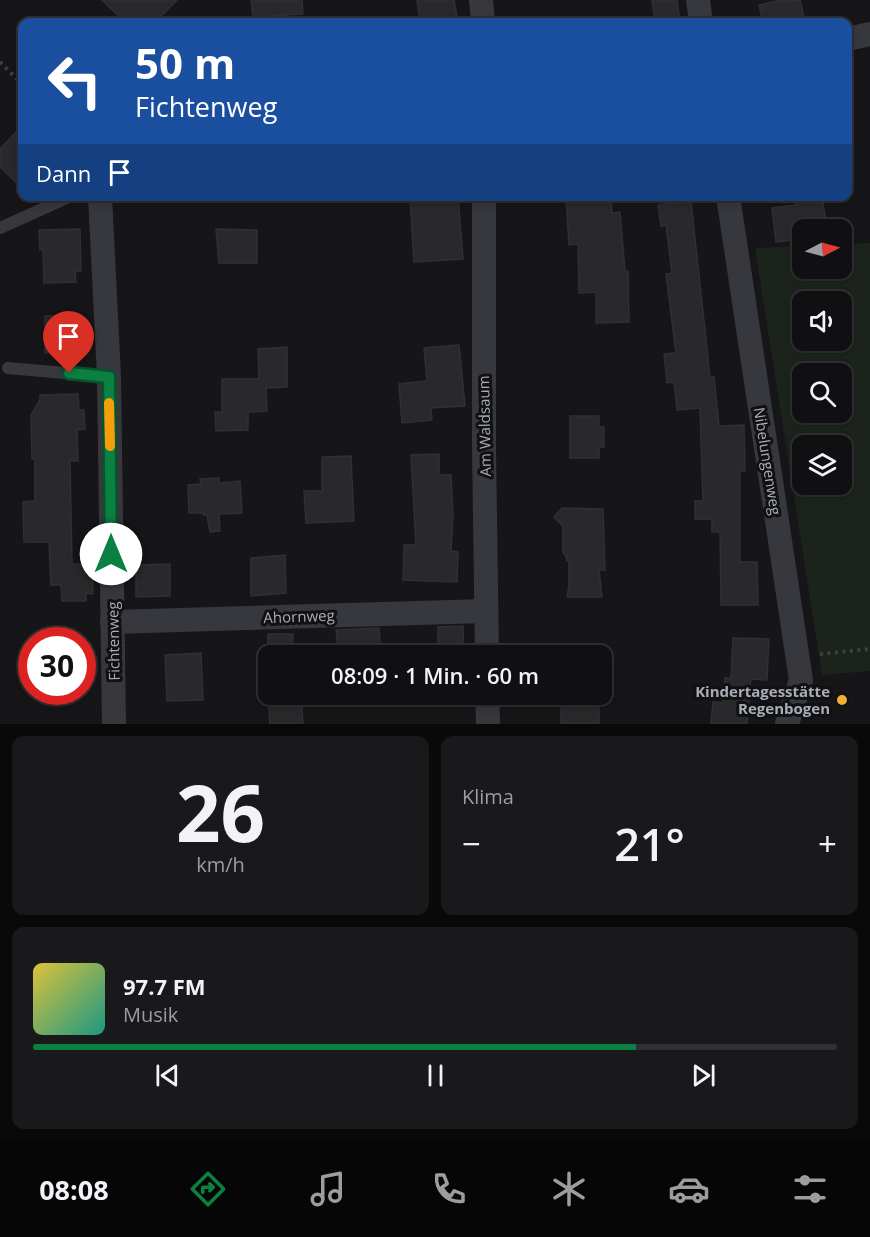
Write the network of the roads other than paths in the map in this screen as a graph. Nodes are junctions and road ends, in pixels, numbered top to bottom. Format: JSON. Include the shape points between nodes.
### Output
{"nodes":[{"id":1,"x":482,"y":0,"type":"edge"},
{"id":2,"x":698,"y":0,"type":"edge"},
{"id":3,"x":483,"y":18,"type":"edge"},
{"id":4,"x":700,"y":18,"type":"edge"},
{"id":5,"x":870,"y":34,"type":"edge"},
{"id":6,"x":852,"y":38,"type":"edge"},
{"id":7,"x":60,"y":201,"type":"edge"},
{"id":8,"x":100,"y":201,"type":"edge"},
{"id":9,"x":484,"y":201,"type":"edge"},
{"id":10,"x":729,"y":201,"type":"edge"},
{"id":11,"x":0,"y":228,"type":"edge"},
{"id":12,"x":8,"y":368,"type":"dead end"},
{"id":13,"x":109,"y":377,"type":"junction"},
{"id":14,"x":486,"y":611,"type":"junction"},
{"id":15,"x":112,"y":622,"type":"junction"},
{"id":16,"x":487,"y":645,"type":"edge"},
{"id":17,"x":487,"y":705,"type":"edge"},
{"id":18,"x":114,"y":724,"type":"edge"},
{"id":19,"x":488,"y":724,"type":"edge"},
{"id":20,"x":787,"y":724,"type":"edge"}],
"edges":[{"from":1,"to":3,"type":"street"},
{"from":2,"to":4,"type":"street"},
{"from":5,"to":6,"type":"street"},
{"from":7,"to":11,"type":"lane"},
{"from":8,"to":13,"type":"street","name":"Fichtenweg"},
{"from":9,"to":14,"type":"street","name":"Am Waldsaum"},
{"from":10,"to":20,"type":"street","name":"Nibelungenweg","via":[[801,680]]},
{"from":12,"to":13,"type":"lane"},
{"from":13,"to":15,"type":"street","name":"Fichtenweg"},
{"from":14,"to":15,"type":"street","name":"Ahornweg"},
{"from":14,"to":16,"type":"street","name":"Am Waldsaum"},
{"from":15,"to":18,"type":"street","name":"Fichtenweg"},
{"from":17,"to":19,"type":"street"}]}
